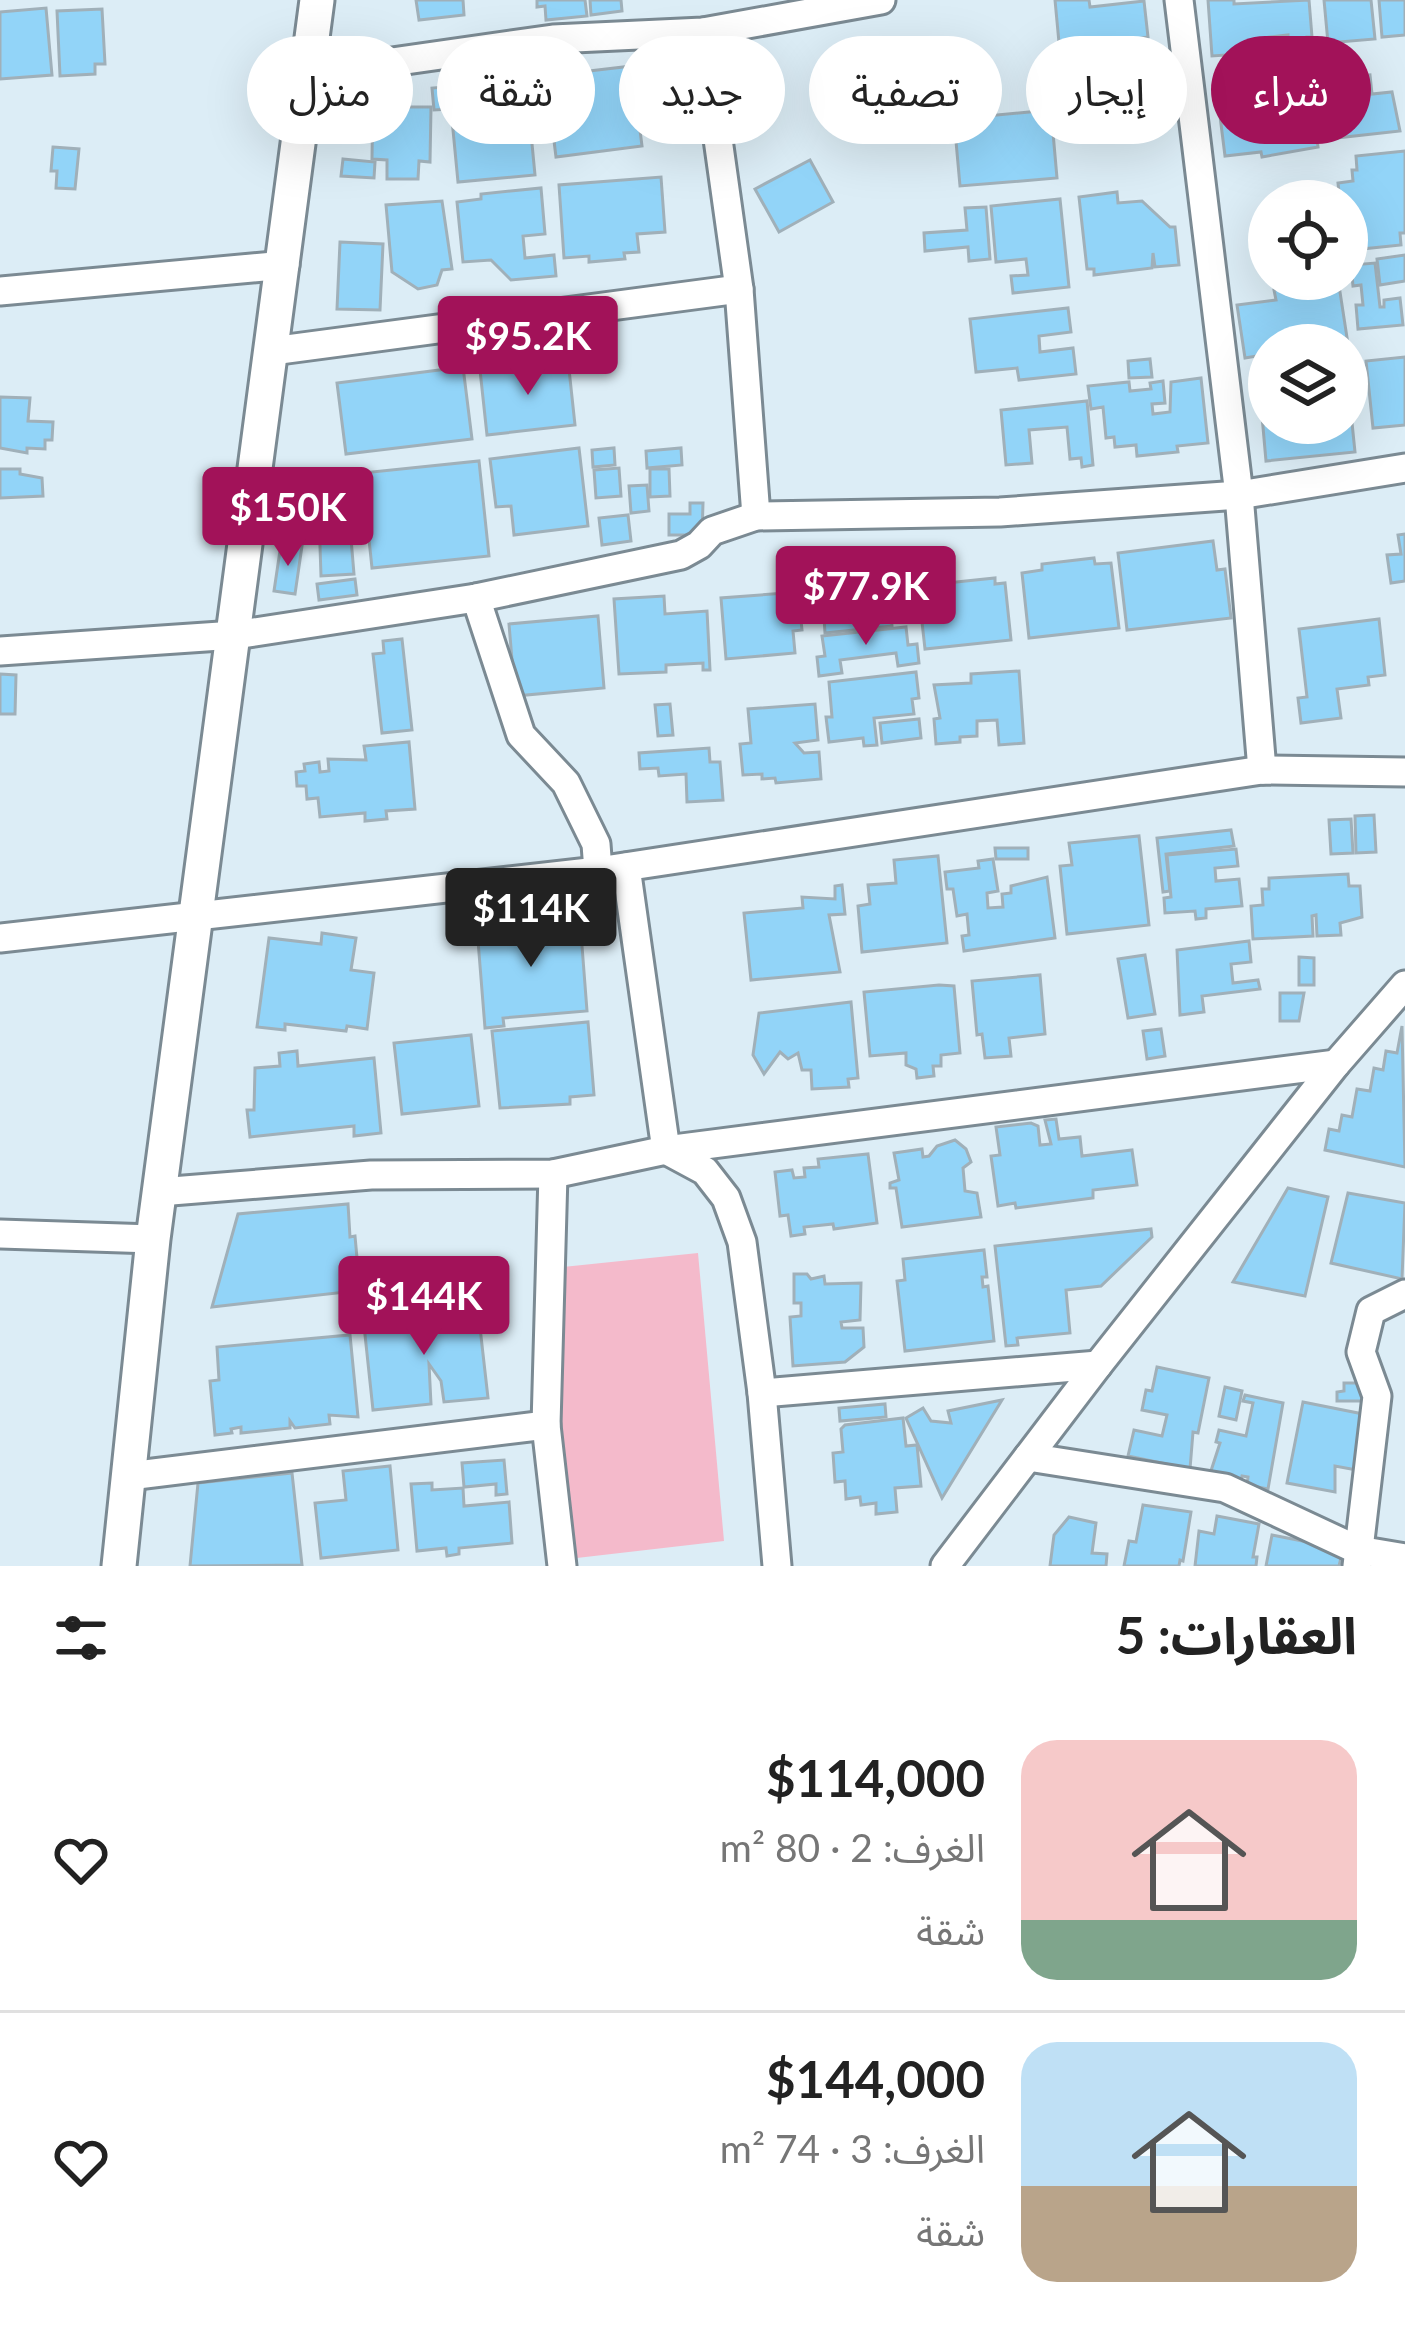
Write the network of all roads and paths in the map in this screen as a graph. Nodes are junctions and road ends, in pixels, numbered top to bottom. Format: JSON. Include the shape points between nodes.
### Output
{"nodes":[{"id":1,"x":317,"y":0,"type":"edge"},
{"id":2,"x":881,"y":0,"type":"edge"},
{"id":3,"x":1180,"y":0,"type":"edge"},
{"id":4,"x":703,"y":32,"type":"junction"},
{"id":5,"x":313,"y":36,"type":"edge"},
{"id":6,"x":413,"y":59,"type":"edge"},
{"id":7,"x":300,"y":144,"type":"edge"},
{"id":8,"x":285,"y":265,"type":"junction"},
{"id":9,"x":739,"y":289,"type":"junction"},
{"id":10,"x":0,"y":291,"type":"edge"},
{"id":11,"x":272,"y":351,"type":"junction"},
{"id":12,"x":1405,"y":468,"type":"edge"},
{"id":13,"x":1239,"y":495,"type":"junction"},
{"id":14,"x":756,"y":516,"type":"junction"},
{"id":15,"x":476,"y":598,"type":"junction"},
{"id":16,"x":235,"y":635,"type":"junction"},
{"id":17,"x":0,"y":651,"type":"edge"},
{"id":18,"x":1262,"y":770,"type":"junction"},
{"id":19,"x":1405,"y":772,"type":"edge"},
{"id":20,"x":612,"y":869,"type":"junction"},
{"id":21,"x":196,"y":916,"type":"junction"},
{"id":22,"x":0,"y":938,"type":"edge"},
{"id":23,"x":1403,"y":990,"type":"edge"},
{"id":24,"x":1336,"y":1064,"type":"junction"},
{"id":25,"x":666,"y":1150,"type":"junction"},
{"id":26,"x":553,"y":1174,"type":"junction"},
{"id":27,"x":160,"y":1192,"type":"junction"},
{"id":28,"x":0,"y":1234,"type":"edge"},
{"id":29,"x":153,"y":1239,"type":"junction"},
{"id":30,"x":1405,"y":1294,"type":"edge"},
{"id":31,"x":1097,"y":1365,"type":"junction"},
{"id":32,"x":762,"y":1393,"type":"junction"},
{"id":33,"x":1391,"y":1399,"type":"edge"},
{"id":34,"x":546,"y":1425,"type":"junction"},
{"id":35,"x":1028,"y":1457,"type":"junction"},
{"id":36,"x":129,"y":1476,"type":"junction"},
{"id":37,"x":1358,"y":1558,"type":"edge"},
{"id":38,"x":1405,"y":1558,"type":"edge"},
{"id":39,"x":118,"y":1566,"type":"edge"},
{"id":40,"x":562,"y":1566,"type":"edge"},
{"id":41,"x":777,"y":1566,"type":"edge"},
{"id":42,"x":945,"y":1566,"type":"edge"}],
"edges":[{"from":1,"to":5,"type":"street"},
{"from":2,"to":4,"type":"street"},
{"from":3,"to":13,"type":"street"},
{"from":4,"to":6,"type":"street","via":[[553,39]]},
{"from":4,"to":9,"type":"street"},
{"from":7,"to":8,"type":"street"},
{"from":8,"to":10,"type":"street"},
{"from":8,"to":11,"type":"street"},
{"from":9,"to":11,"type":"street"},
{"from":9,"to":14,"type":"street"},
{"from":11,"to":16,"type":"street"},
{"from":12,"to":13,"type":"street"},
{"from":13,"to":14,"type":"street","via":[[1000,512]]},
{"from":13,"to":18,"type":"street"},
{"from":14,"to":15,"type":"street","via":[[712,531],[681,555]]},
{"from":15,"to":16,"type":"street"},
{"from":15,"to":20,"type":"street","via":[[521,735],[566,783]]},
{"from":16,"to":17,"type":"street"},
{"from":16,"to":21,"type":"street"},
{"from":18,"to":19,"type":"street"},
{"from":18,"to":20,"type":"street"},
{"from":20,"to":21,"type":"street"},
{"from":20,"to":25,"type":"street"},
{"from":21,"to":22,"type":"street"},
{"from":21,"to":27,"type":"street"},
{"from":23,"to":24,"type":"street"},
{"from":24,"to":25,"type":"street"},
{"from":24,"to":31,"type":"street"},
{"from":25,"to":26,"type":"street"},
{"from":25,"to":32,"type":"street","via":[[705,1171],[726,1198],[742,1242]]},
{"from":26,"to":27,"type":"street","via":[[371,1175]]},
{"from":26,"to":34,"type":"street"},
{"from":27,"to":29,"type":"street"},
{"from":28,"to":29,"type":"street"},
{"from":29,"to":36,"type":"street"},
{"from":30,"to":33,"type":"street","via":[[1371,1311],[1360,1352]]},
{"from":31,"to":32,"type":"street"},
{"from":31,"to":35,"type":"street"},
{"from":32,"to":41,"type":"street"},
{"from":33,"to":37,"type":"street"},
{"from":34,"to":36,"type":"street"},
{"from":34,"to":40,"type":"street"},
{"from":35,"to":37,"type":"street","via":[[1225,1488]]},
{"from":35,"to":42,"type":"street"},
{"from":36,"to":39,"type":"street"},
{"from":37,"to":38,"type":"street"}]}
